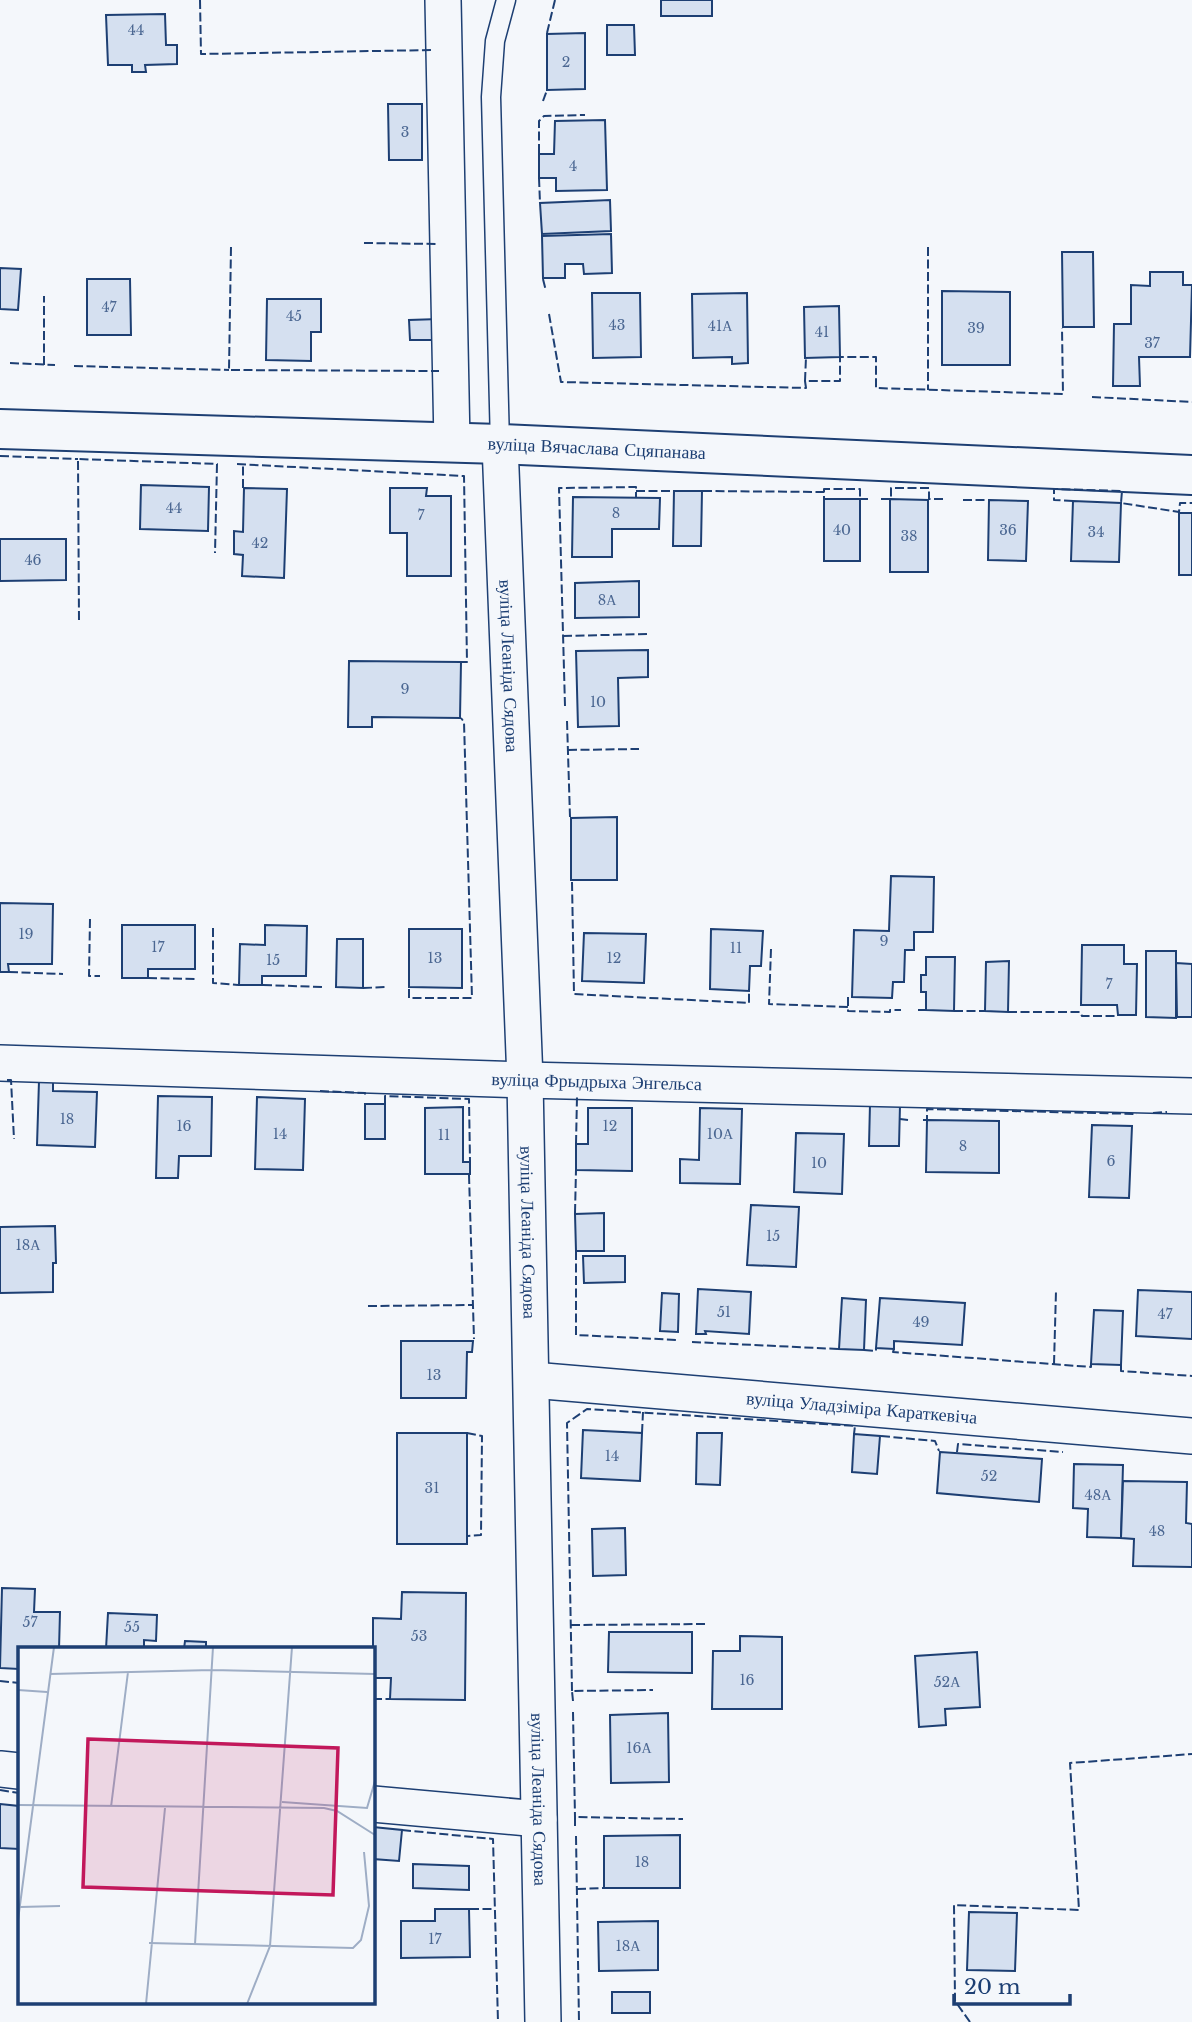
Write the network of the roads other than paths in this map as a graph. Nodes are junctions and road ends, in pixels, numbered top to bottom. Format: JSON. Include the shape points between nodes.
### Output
{"nodes":[{"id":1,"x":443,"y":0,"type":"edge"},
{"id":2,"x":506,"y":0,"type":"edge"},
{"id":3,"x":0,"y":429,"type":"edge"},
{"id":4,"x":452,"y":443,"type":"junction"},
{"id":5,"x":500,"y":444,"type":"junction"},
{"id":6,"x":1192,"y":475,"type":"edge"},
{"id":7,"x":0,"y":1063,"type":"edge"},
{"id":8,"x":525,"y":1080,"type":"junction"},
{"id":9,"x":1192,"y":1096,"type":"edge"},
{"id":10,"x":532,"y":1380,"type":"junction"},
{"id":11,"x":1192,"y":1436,"type":"edge"},
{"id":12,"x":0,"y":1769,"type":"edge"},
{"id":13,"x":18,"y":1771,"type":"edge"},
{"id":14,"x":374,"y":1804,"type":"edge"},
{"id":15,"x":539,"y":1819,"type":"junction"},
{"id":16,"x":543,"y":2022,"type":"edge"}],
"edges":[{"from":1,"to":4,"type":"street"},
{"from":2,"to":5,"type":"lane","via":[[495,41],[491,97]]},
{"from":3,"to":4,"type":"main road","name":"вуліца Вячаслава Сцяпанава"},
{"from":4,"to":5,"type":"main road","name":"вуліца Вячаслава Сцяпанава"},
{"from":5,"to":6,"type":"main road","name":"вуліца Вячаслава Сцяпанава"},
{"from":5,"to":8,"type":"street","name":"вуліца Леаніда Сядова"},
{"from":7,"to":8,"type":"street","name":"вуліца Фрыдрыха Энгельса"},
{"from":8,"to":9,"type":"street","name":"вуліца Фрыдрыха Энгельса"},
{"from":8,"to":10,"type":"street","name":"вуліца Леаніда Сядова"},
{"from":10,"to":11,"type":"street","name":"вуліца Уладзіміра Караткевіча"},
{"from":10,"to":15,"type":"street","name":"вуліца Леаніда Сядова"},
{"from":12,"to":13,"type":"street"},
{"from":14,"to":15,"type":"street"},
{"from":15,"to":16,"type":"street","name":"вуліца Леаніда Сядова"}]}
